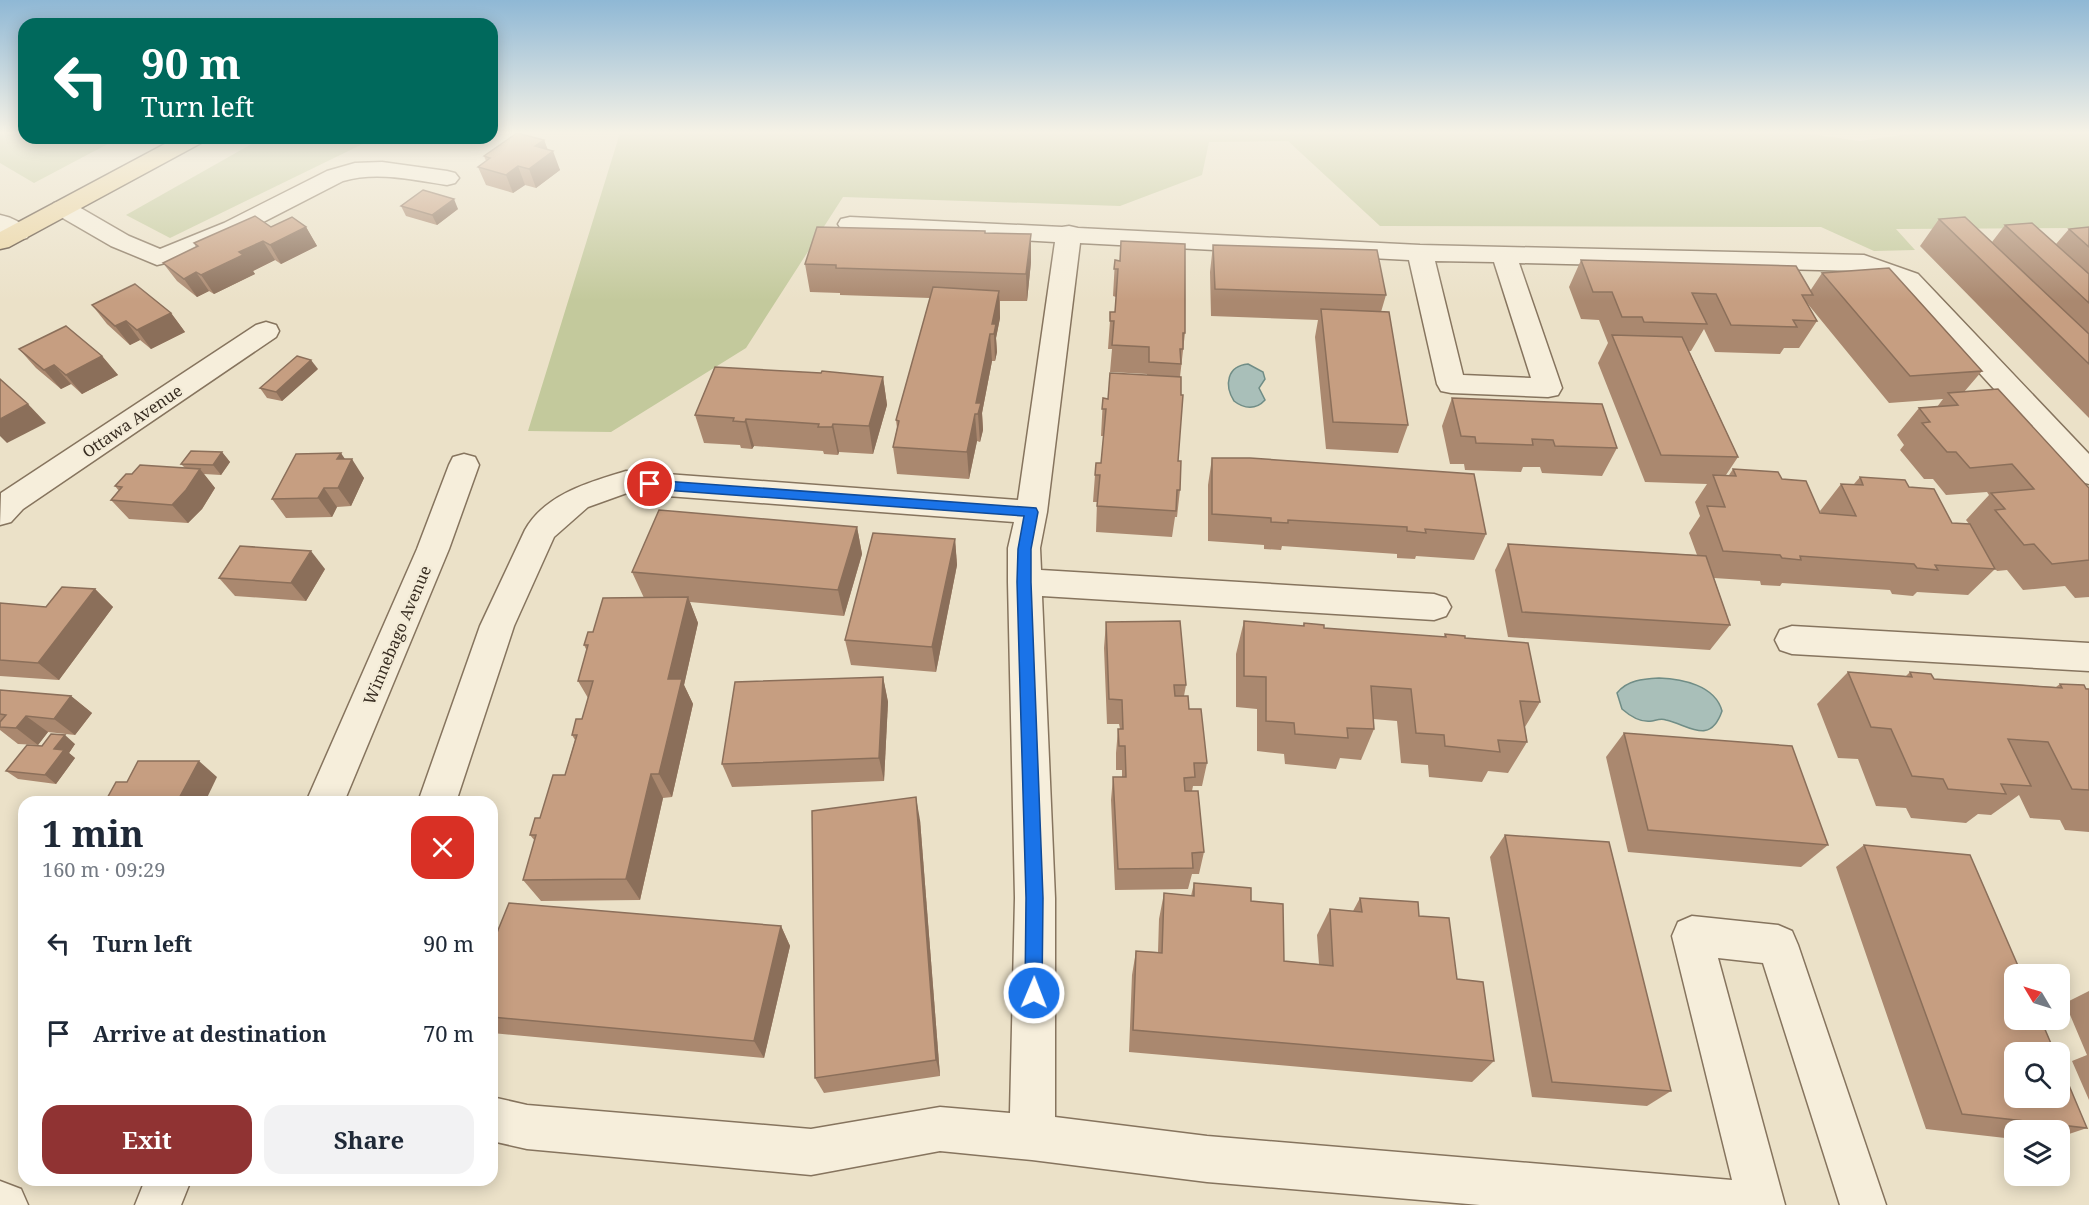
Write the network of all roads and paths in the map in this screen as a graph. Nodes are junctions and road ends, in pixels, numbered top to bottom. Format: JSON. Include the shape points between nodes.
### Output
{"nodes":[{"id":1,"x":98,"y":189,"type":"edge"},
{"id":2,"x":308,"y":189,"type":"edge"},
{"id":3,"x":63,"y":208,"type":"junction"},
{"id":4,"x":850,"y":224,"type":"dead end"},
{"id":5,"x":6,"y":232,"type":"edge"},
{"id":6,"x":1069,"y":233,"type":"junction"},
{"id":7,"x":1420,"y":253,"type":"junction"},
{"id":8,"x":1504,"y":255,"type":"junction"},
{"id":9,"x":266,"y":331,"type":"dead end"},
{"id":10,"x":464,"y":465,"type":"dead end"},
{"id":11,"x":2089,"y":473,"type":"edge"},
{"id":12,"x":1032,"y":512,"type":"junction"},
{"id":13,"x":0,"y":513,"type":"edge"},
{"id":14,"x":1024,"y":582,"type":"junction"},
{"id":15,"x":1434,"y":607,"type":"dead end"},
{"id":16,"x":1792,"y":640,"type":"dead end"},
{"id":17,"x":2089,"y":657,"type":"edge"},
{"id":18,"x":328,"y":796,"type":"edge"},
{"id":19,"x":439,"y":796,"type":"edge"},
{"id":20,"x":498,"y":1120,"type":"edge"},
{"id":21,"x":1032,"y":1137,"type":"junction"},
{"id":22,"x":166,"y":1186,"type":"edge"},
{"id":23,"x":0,"y":1204,"type":"edge"},
{"id":24,"x":5,"y":1205,"type":"edge"},
{"id":25,"x":158,"y":1205,"type":"edge"},
{"id":26,"x":1754,"y":1205,"type":"edge"},
{"id":27,"x":1762,"y":1205,"type":"edge"},
{"id":28,"x":1863,"y":1205,"type":"edge"}],
"edges":[{"from":1,"to":3,"type":"main road"},
{"from":2,"to":3,"type":"street","via":[[233,228],[157,257],[120,242]]},
{"from":3,"to":5,"type":"main road"},
{"from":4,"to":6,"type":"street"},
{"from":6,"to":7,"type":"street"},
{"from":6,"to":12,"type":"street"},
{"from":7,"to":8,"type":"street"},
{"from":7,"to":8,"type":"street","via":[[1451,384],[1548,388]]},
{"from":8,"to":11,"type":"street","via":[[1864,262],[1887,270],[1909,280]]},
{"from":9,"to":13,"type":"street","name":"Ottawa Avenue","via":[[12,501]]},
{"from":10,"to":18,"type":"street","name":"Winnebago Avenue","via":[[433,549]]},
{"from":12,"to":14,"type":"street","via":[[1024,549]]},
{"from":12,"to":19,"type":"street","via":[[626,482],[577,499],[541,530],[497,626]]},
{"from":14,"to":15,"type":"street"},
{"from":14,"to":21,"type":"street","via":[[1035,898]]},
{"from":16,"to":17,"type":"street"},
{"from":20,"to":21,"type":"street","via":[[527,1127],[811,1152],[940,1130]]},
{"from":21,"to":26,"type":"street","via":[[1207,1159]]},
{"from":22,"to":25,"type":"street"},
{"from":23,"to":24,"type":"street"},
{"from":27,"to":28,"type":"street","via":[[1692,936],[1778,945]]}]}
